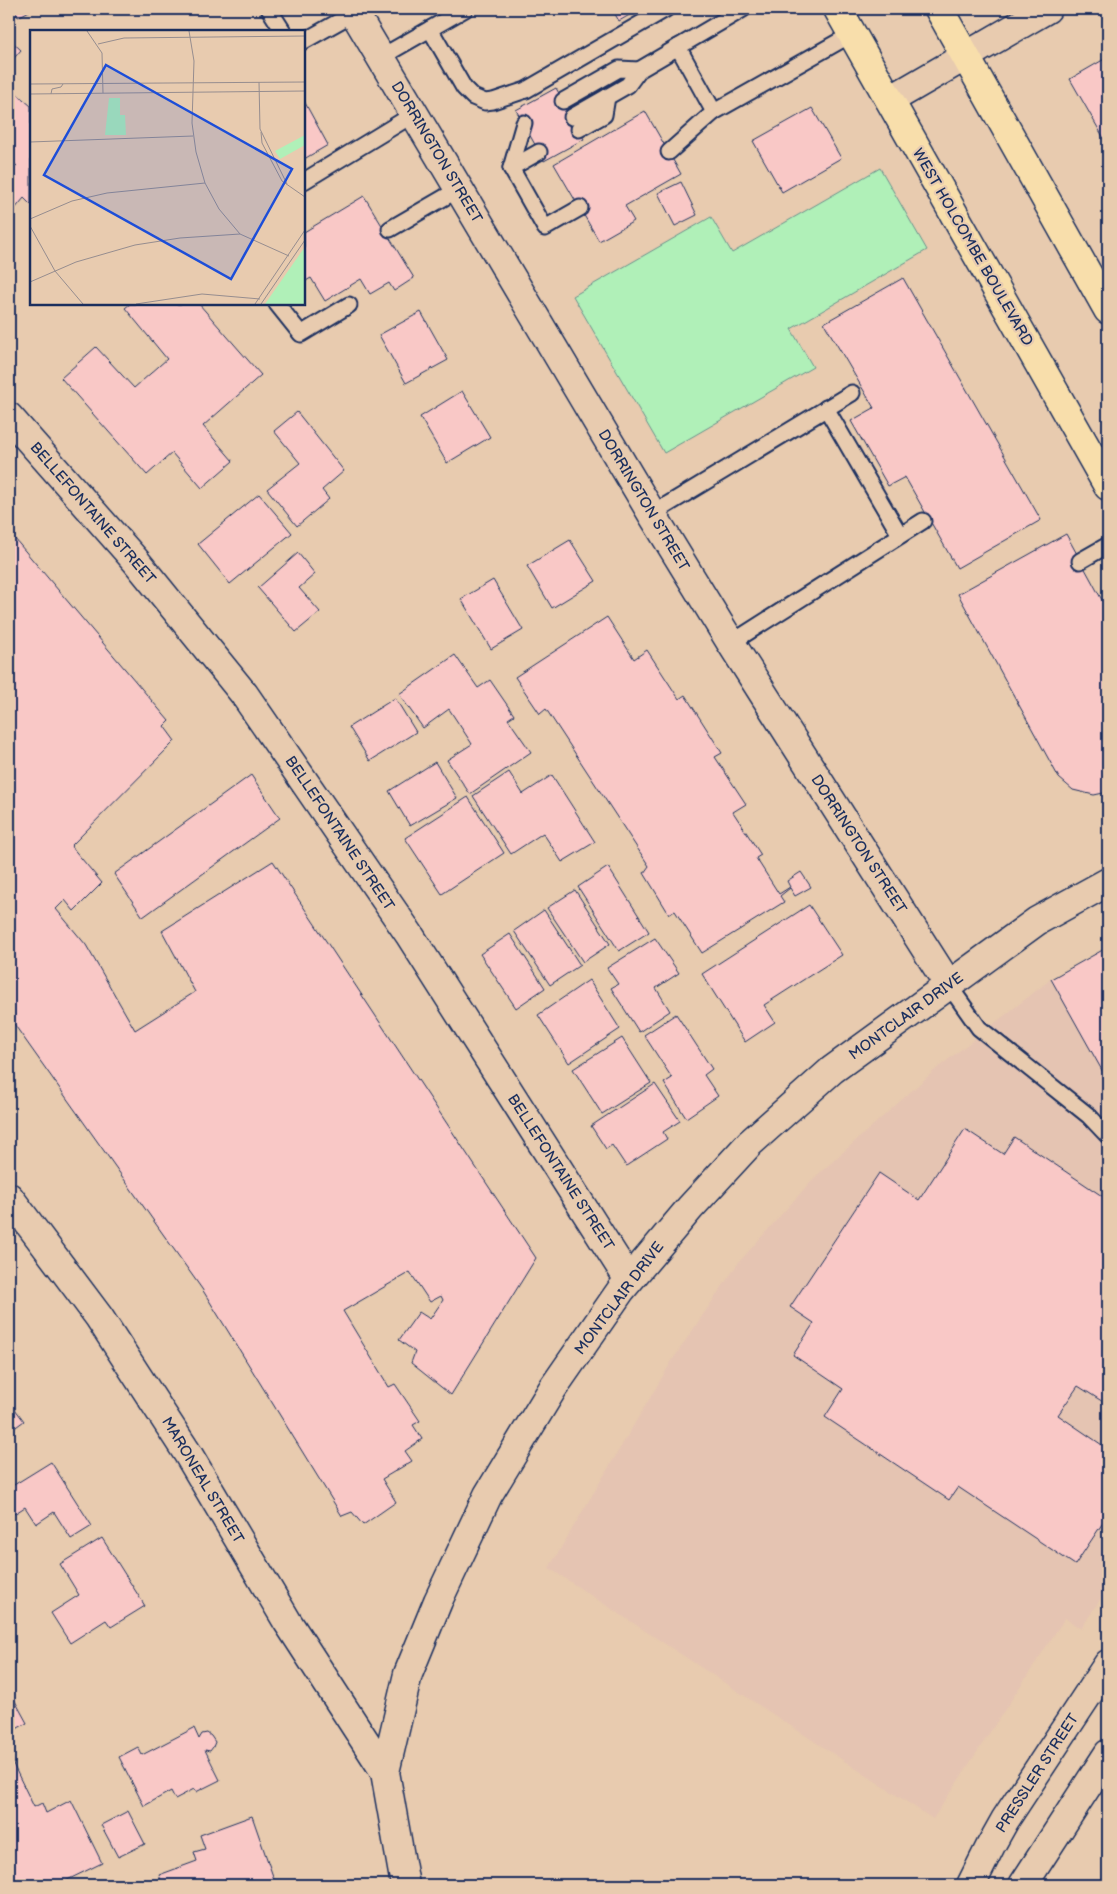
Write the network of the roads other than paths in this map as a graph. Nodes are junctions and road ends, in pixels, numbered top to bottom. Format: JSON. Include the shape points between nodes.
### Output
{"nodes":[{"id":1,"x":270,"y":9,"type":"edge"},
{"id":2,"x":465,"y":9,"type":"edge"},
{"id":3,"x":666,"y":9,"type":"edge"},
{"id":4,"x":743,"y":9,"type":"edge"},
{"id":5,"x":838,"y":9,"type":"edge"},
{"id":6,"x":939,"y":9,"type":"edge"},
{"id":7,"x":1047,"y":9,"type":"edge"},
{"id":8,"x":353,"y":11,"type":"edge"},
{"id":9,"x":430,"y":29,"type":"junction"},
{"id":10,"x":282,"y":30,"type":"edge"},
{"id":11,"x":852,"y":34,"type":"junction"},
{"id":12,"x":305,"y":40,"type":"edge"},
{"id":13,"x":678,"y":47,"type":"junction"},
{"id":14,"x":965,"y":55,"type":"junction"},
{"id":15,"x":381,"y":57,"type":"junction"},
{"id":16,"x":639,"y":70,"type":"junction"},
{"id":17,"x":890,"y":100,"type":"junction"},
{"id":18,"x":563,"y":101,"type":"dead end"},
{"id":19,"x":714,"y":112,"type":"junction"},
{"id":20,"x":414,"y":114,"type":"junction"},
{"id":21,"x":575,"y":123,"type":"dead end"},
{"id":22,"x":525,"y":133,"type":"dead end"},
{"id":23,"x":539,"y":152,"type":"dead end"},
{"id":24,"x":669,"y":152,"type":"dead end"},
{"id":25,"x":511,"y":168,"type":"junction"},
{"id":26,"x":305,"y":180,"type":"edge"},
{"id":27,"x":459,"y":189,"type":"junction"},
{"id":28,"x":580,"y":208,"type":"dead end"},
{"id":29,"x":390,"y":229,"type":"dead end"},
{"id":30,"x":278,"y":305,"type":"edge"},
{"id":31,"x":349,"y":305,"type":"dead end"},
{"id":32,"x":1108,"y":310,"type":"edge"},
{"id":33,"x":852,"y":392,"type":"dead end"},
{"id":34,"x":826,"y":408,"type":"junction"},
{"id":35,"x":9,"y":417,"type":"edge"},
{"id":36,"x":1108,"y":486,"type":"edge"},
{"id":37,"x":652,"y":514,"type":"junction"},
{"id":38,"x":923,"y":521,"type":"dead end"},
{"id":39,"x":900,"y":535,"type":"junction"},
{"id":40,"x":1108,"y":546,"type":"edge"},
{"id":41,"x":1080,"y":561,"type":"dead end"},
{"id":42,"x":730,"y":643,"type":"junction"},
{"id":43,"x":1108,"y":882,"type":"edge"},
{"id":44,"x":948,"y":984,"type":"junction"},
{"id":45,"x":1108,"y":1136,"type":"edge"},
{"id":46,"x":9,"y":1197,"type":"edge"},
{"id":47,"x":629,"y":1280,"type":"junction"},
{"id":48,"x":1108,"y":1664,"type":"edge"},
{"id":49,"x":1108,"y":1754,"type":"edge"},
{"id":50,"x":385,"y":1772,"type":"junction"},
{"id":51,"x":405,"y":1885,"type":"edge"},
{"id":52,"x":970,"y":1885,"type":"edge"},
{"id":53,"x":1023,"y":1885,"type":"edge"}],
"edges":[{"from":1,"to":10,"type":"lane"},
{"from":2,"to":9,"type":"lane"},
{"from":3,"to":9,"type":"lane","via":[[526,90],[485,102],[464,88]]},
{"from":4,"to":13,"type":"lane"},
{"from":5,"to":11,"type":"main road","name":"WEST HOLCOMBE BOULEVARD"},
{"from":6,"to":14,"type":"main road"},
{"from":7,"to":14,"type":"street"},
{"from":8,"to":12,"type":"lane"},
{"from":8,"to":15,"type":"street","name":"DORRINGTON STREET"},
{"from":9,"to":15,"type":"lane"},
{"from":11,"to":17,"type":"main road","name":"WEST HOLCOMBE BOULEVARD"},
{"from":11,"to":19,"type":"lane"},
{"from":13,"to":16,"type":"lane"},
{"from":13,"to":19,"type":"lane"},
{"from":14,"to":17,"type":"street"},
{"from":14,"to":32,"type":"main road"},
{"from":15,"to":20,"type":"street","name":"DORRINGTON STREET"},
{"from":16,"to":18,"type":"lane","via":[[619,69]]},
{"from":16,"to":21,"type":"lane","via":[[628,85]]},
{"from":17,"to":36,"type":"main road","name":"WEST HOLCOMBE BOULEVARD"},
{"from":19,"to":24,"type":"lane"},
{"from":20,"to":26,"type":"lane"},
{"from":20,"to":27,"type":"street","name":"DORRINGTON STREET"},
{"from":22,"to":25,"type":"lane"},
{"from":23,"to":25,"type":"lane"},
{"from":25,"to":28,"type":"lane","via":[[545,228]]},
{"from":27,"to":29,"type":"lane"},
{"from":27,"to":37,"type":"street","name":"DORRINGTON STREET"},
{"from":30,"to":31,"type":"lane","via":[[301,334]]},
{"from":33,"to":34,"type":"lane"},
{"from":34,"to":37,"type":"lane"},
{"from":34,"to":39,"type":"lane"},
{"from":35,"to":47,"type":"street","name":"BELLEFONTAINE STREET","via":[[136,561],[244,694],[409,934]]},
{"from":37,"to":42,"type":"street","name":"DORRINGTON STREET"},
{"from":38,"to":39,"type":"lane"},
{"from":39,"to":42,"type":"lane"},
{"from":40,"to":41,"type":"lane"},
{"from":42,"to":44,"type":"street","name":"DORRINGTON STREET"},
{"from":43,"to":44,"type":"street","name":"MONTCLAIR DRIVE","via":[[1036,921]]},
{"from":44,"to":45,"type":"lane","via":[[979,1028],[1089,1116]]},
{"from":44,"to":47,"type":"street","name":"MONTCLAIR DRIVE","via":[[832,1070],[750,1143]]},
{"from":46,"to":50,"type":"street","name":"MARONEAL STREET","via":[[99,1318],[183,1446],[287,1621]]},
{"from":47,"to":50,"type":"street","name":"MONTCLAIR DRIVE","via":[[553,1388],[488,1496],[438,1601],[408,1674]]},
{"from":48,"to":52,"type":"street","name":"PRESSLER STREET","via":[[1005,1820]]},
{"from":49,"to":53,"type":"street"},
{"from":50,"to":51,"type":"street","name":"MONTCLAIR DRIVE"}]}
